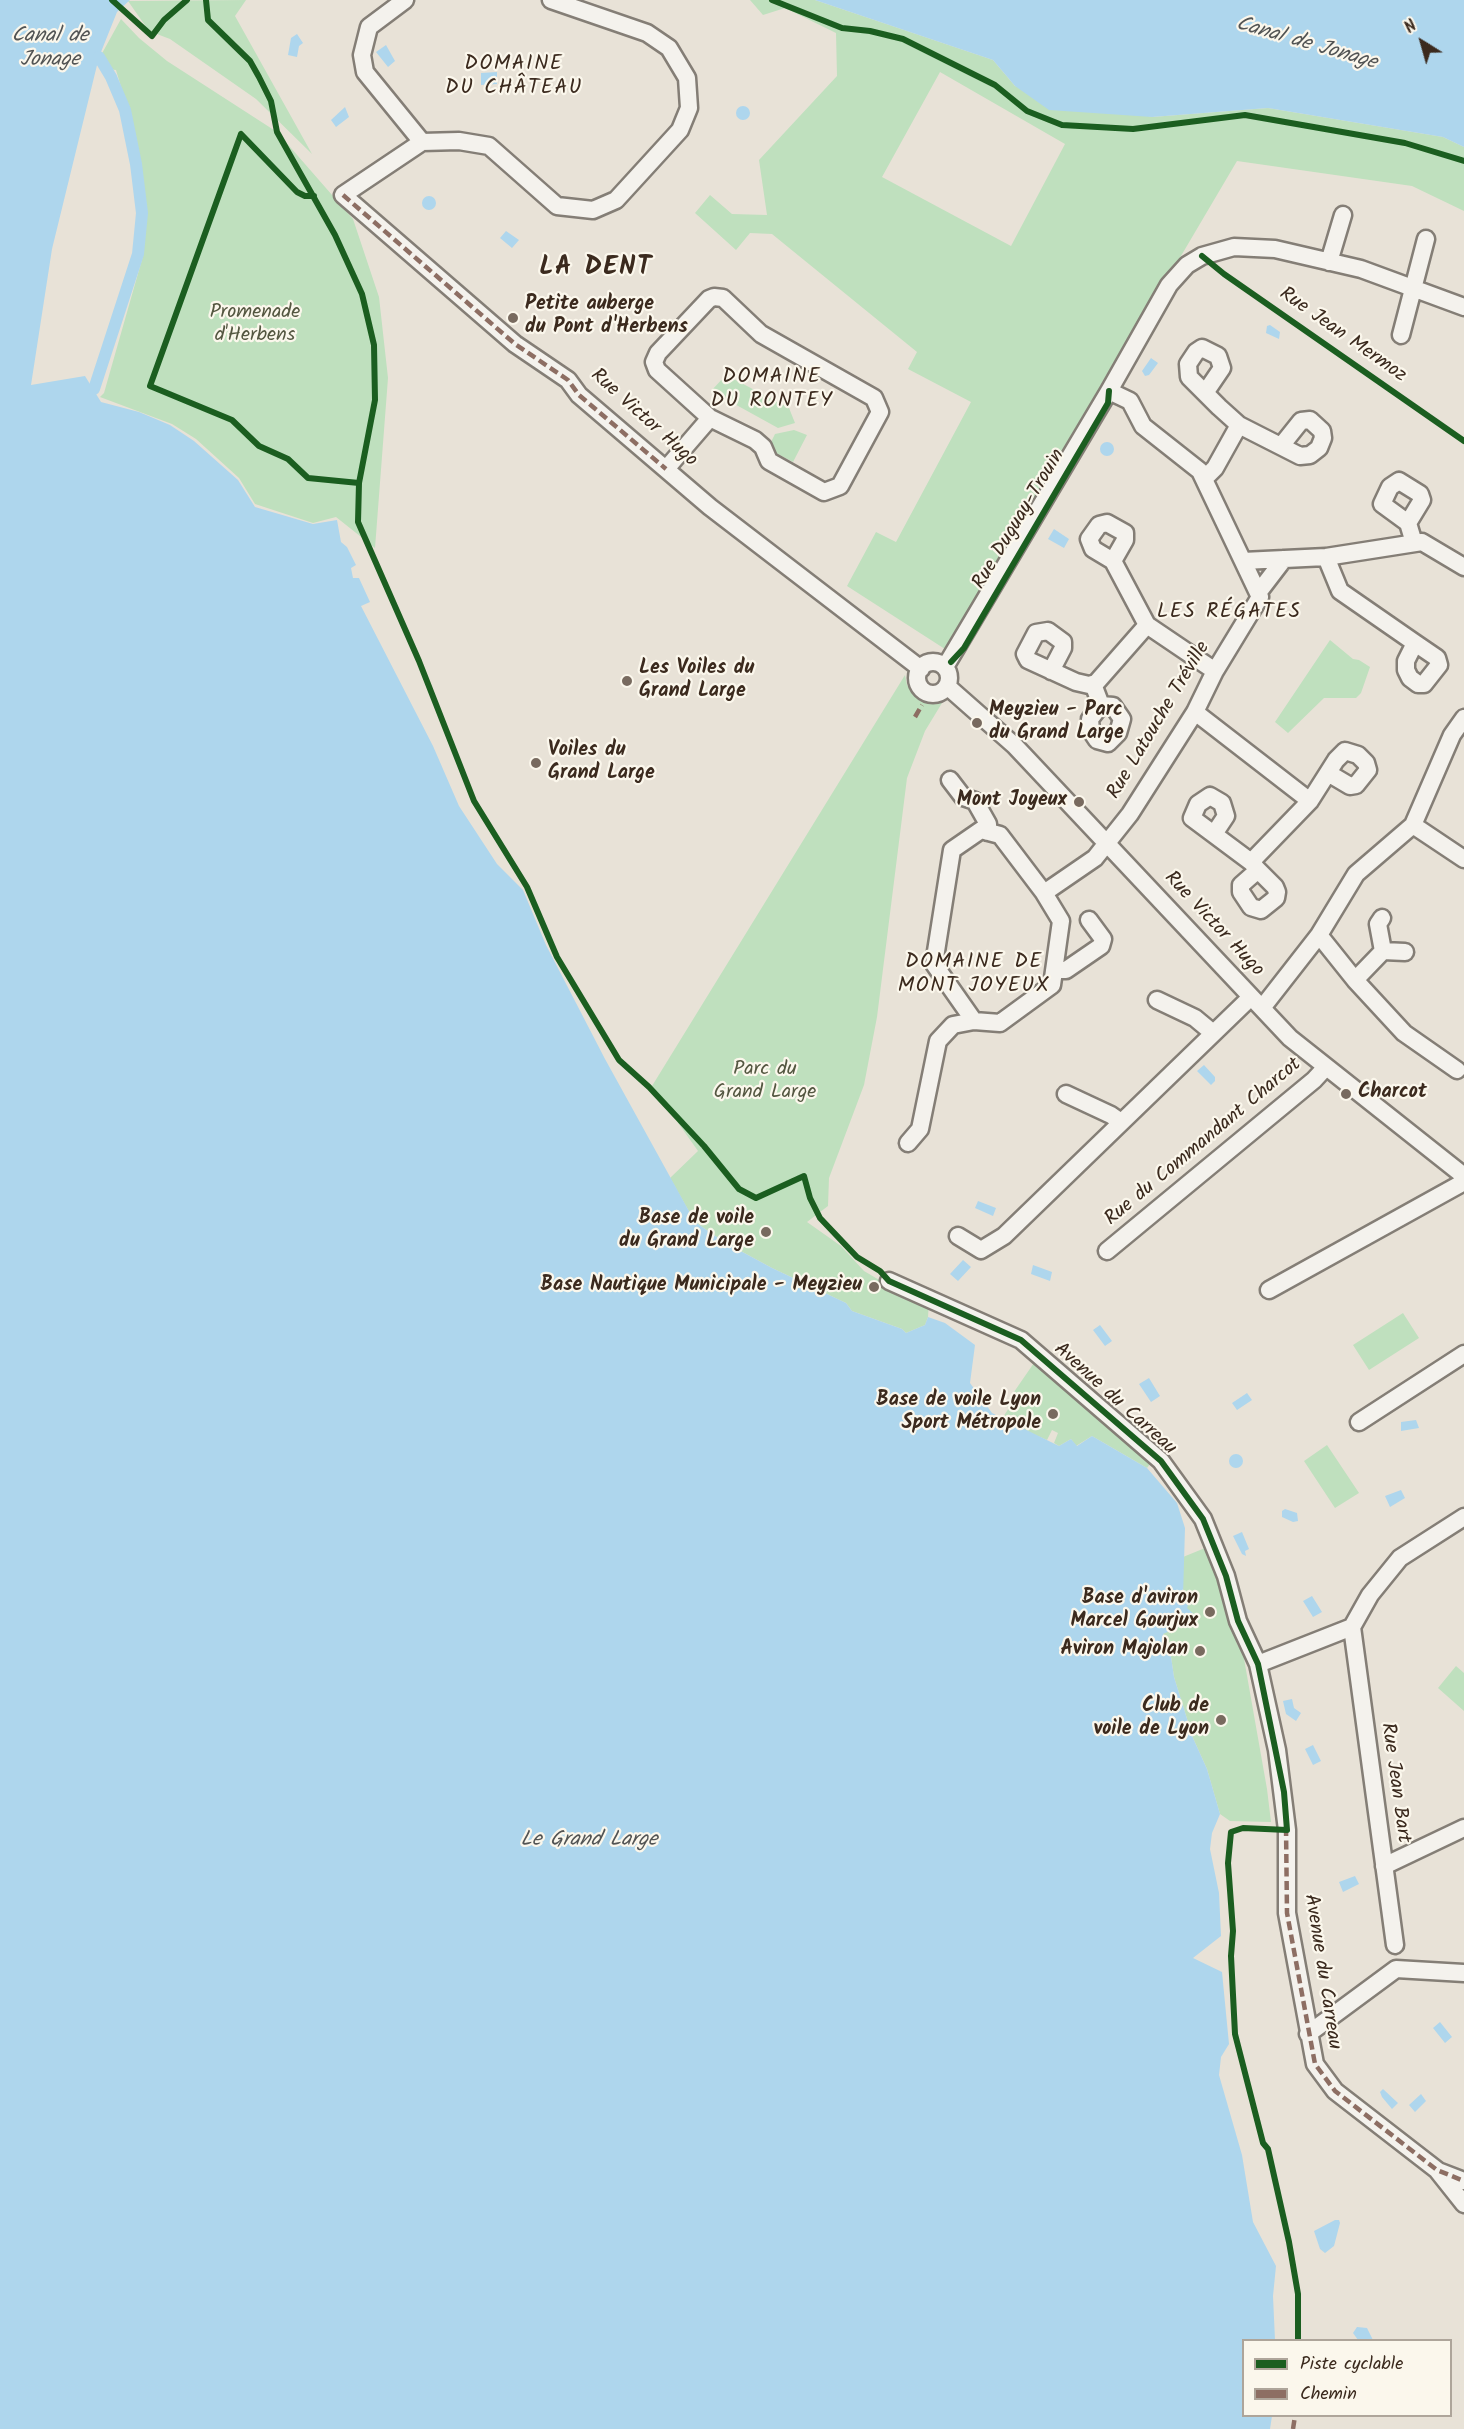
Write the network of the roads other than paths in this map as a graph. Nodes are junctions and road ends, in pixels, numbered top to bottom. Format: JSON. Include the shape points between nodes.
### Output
{"nodes":[{"id":1,"x":405,"y":0,"type":"edge"},
{"id":2,"x":551,"y":0,"type":"edge"},
{"id":3,"x":422,"y":142,"type":"junction"},
{"id":4,"x":1343,"y":215,"type":"dead end"},
{"id":5,"x":1426,"y":240,"type":"dead end"},
{"id":6,"x":1329,"y":262,"type":"junction"},
{"id":7,"x":1413,"y":288,"type":"junction"},
{"id":8,"x":1464,"y":308,"type":"edge"},
{"id":9,"x":1401,"y":335,"type":"dead end"},
{"id":10,"x":1109,"y":391,"type":"junction"},
{"id":11,"x":1205,"y":393,"type":"dead end"},
{"id":12,"x":710,"y":418,"type":"junction"},
{"id":13,"x":1239,"y":425,"type":"junction"},
{"id":14,"x":1281,"y":446,"type":"dead end"},
{"id":15,"x":666,"y":469,"type":"junction"},
{"id":16,"x":1204,"y":478,"type":"junction"},
{"id":17,"x":1408,"y":523,"type":"dead end"},
{"id":18,"x":1414,"y":543,"type":"junction"},
{"id":19,"x":1326,"y":557,"type":"junction"},
{"id":20,"x":1284,"y":559,"type":"junction"},
{"id":21,"x":1113,"y":561,"type":"dead end"},
{"id":22,"x":1243,"y":561,"type":"junction"},
{"id":23,"x":1464,"y":567,"type":"edge"},
{"id":24,"x":1258,"y":593,"type":"junction"},
{"id":25,"x":1147,"y":625,"type":"junction"},
{"id":26,"x":1416,"y":643,"type":"dead end"},
{"id":27,"x":945,"y":667,"type":"junction"},
{"id":28,"x":921,"y":669,"type":"junction"},
{"id":29,"x":1051,"y":671,"type":"dead end"},
{"id":30,"x":1215,"y":671,"type":"junction"},
{"id":31,"x":1093,"y":684,"type":"junction"},
{"id":32,"x":947,"y":686,"type":"junction"},
{"id":33,"x":1101,"y":705,"type":"dead end"},
{"id":34,"x":1195,"y":712,"type":"junction"},
{"id":35,"x":1464,"y":718,"type":"edge"},
{"id":36,"x":1328,"y":773,"type":"dead end"},
{"id":37,"x":950,"y":780,"type":"dead end"},
{"id":38,"x":1310,"y":801,"type":"junction"},
{"id":39,"x":1413,"y":825,"type":"junction"},
{"id":40,"x":988,"y":832,"type":"junction"},
{"id":41,"x":1214,"y":834,"type":"dead end"},
{"id":42,"x":1108,"y":843,"type":"junction"},
{"id":43,"x":1463,"y":862,"type":"edge"},
{"id":44,"x":1044,"y":893,"type":"junction"},
{"id":45,"x":1382,"y":918,"type":"dead end"},
{"id":46,"x":1089,"y":920,"type":"dead end"},
{"id":47,"x":1319,"y":934,"type":"junction"},
{"id":48,"x":1383,"y":951,"type":"junction"},
{"id":49,"x":1405,"y":951,"type":"dead end"},
{"id":50,"x":1054,"y":970,"type":"junction"},
{"id":51,"x":1355,"y":980,"type":"junction"},
{"id":52,"x":1157,"y":1000,"type":"dead end"},
{"id":53,"x":1257,"y":1003,"type":"junction"},
{"id":54,"x":974,"y":1021,"type":"junction"},
{"id":55,"x":1214,"y":1033,"type":"junction"},
{"id":56,"x":1326,"y":1067,"type":"junction"},
{"id":57,"x":1457,"y":1070,"type":"dead end"},
{"id":58,"x":1066,"y":1094,"type":"dead end"},
{"id":59,"x":1121,"y":1122,"type":"junction"},
{"id":60,"x":908,"y":1143,"type":"dead end"},
{"id":61,"x":1464,"y":1176,"type":"edge"},
{"id":62,"x":1464,"y":1182,"type":"edge"},
{"id":63,"x":958,"y":1236,"type":"dead end"},
{"id":64,"x":1107,"y":1251,"type":"dead end"},
{"id":65,"x":889,"y":1281,"type":"dead end"},
{"id":66,"x":1269,"y":1290,"type":"dead end"},
{"id":67,"x":1464,"y":1354,"type":"edge"},
{"id":68,"x":1359,"y":1422,"type":"dead end"},
{"id":69,"x":1464,"y":1517,"type":"edge"},
{"id":70,"x":1352,"y":1627,"type":"junction"},
{"id":71,"x":1258,"y":1664,"type":"junction"},
{"id":72,"x":1464,"y":1828,"type":"edge"},
{"id":73,"x":1384,"y":1866,"type":"junction"},
{"id":74,"x":1395,"y":1945,"type":"dead end"},
{"id":75,"x":1464,"y":1973,"type":"edge"},
{"id":76,"x":1308,"y":2034,"type":"junction"},
{"id":77,"x":1437,"y":2170,"type":"junction"},
{"id":78,"x":1464,"y":2181,"type":"edge"},
{"id":79,"x":1464,"y":2204,"type":"edge"}],
"edges":[{"from":1,"to":3,"type":"street","via":[[369,27],[362,55],[365,72]]},
{"from":2,"to":3,"type":"street","via":[[647,33],[669,48],[687,78],[689,108],[680,130],[657,157],[616,200],[593,210],[557,206],[489,146],[459,141]]},
{"from":3,"to":15,"type":"street","name":"Rue Victor Hugo","via":[[343,195],[515,344],[568,380],[579,395]]},
{"from":4,"to":6,"type":"street"},
{"from":5,"to":7,"type":"street"},
{"from":6,"to":7,"type":"street"},
{"from":6,"to":10,"type":"street","name":"Rue Duguay-Trouin","via":[[1275,249],[1234,247],[1202,256],[1169,285]]},
{"from":7,"to":8,"type":"street"},
{"from":7,"to":9,"type":"street"},
{"from":10,"to":16,"type":"street","via":[[1130,401],[1143,426]]},
{"from":10,"to":27,"type":"street","name":"Rue Duguay-Trouin"},
{"from":11,"to":13,"type":"street"},
{"from":12,"to":12,"type":"street","via":[[657,370],[654,362],[709,299],[717,297],[723,298],[761,334],[874,398],[879,412],[840,486],[825,492],[769,461],[756,440]]},
{"from":12,"to":15,"type":"street"},
{"from":13,"to":14,"type":"street"},
{"from":13,"to":16,"type":"street","via":[[1215,468]]},
{"from":15,"to":28,"type":"street","name":"Rue Victor Hugo"},
{"from":16,"to":22,"type":"street"},
{"from":17,"to":18,"type":"street"},
{"from":18,"to":19,"type":"street"},
{"from":18,"to":23,"type":"street","via":[[1422,542]]},
{"from":19,"to":20,"type":"street"},
{"from":19,"to":26,"type":"street","via":[[1340,591]]},
{"from":20,"to":22,"type":"street"},
{"from":20,"to":24,"type":"street","name":"Rue Latouche Tréville"},
{"from":21,"to":25,"type":"street"},
{"from":22,"to":24,"type":"street"},
{"from":24,"to":30,"type":"street","name":"Rue Latouche Tréville","via":[[1260,597]]},
{"from":25,"to":30,"type":"street"},
{"from":25,"to":31,"type":"street"},
{"from":27,"to":28,"type":"street","via":[[930,663]]},
{"from":27,"to":32,"type":"street","via":[[949,676]]},
{"from":28,"to":32,"type":"street","via":[[917,678],[924,691],[934,694]]},
{"from":29,"to":31,"type":"street","via":[[1076,682]]},
{"from":30,"to":34,"type":"street","name":"Rue Latouche Tréville"},
{"from":31,"to":33,"type":"street"},
{"from":32,"to":42,"type":"street","name":"Rue Victor Hugo","via":[[1015,746]]},
{"from":34,"to":38,"type":"street"},
{"from":34,"to":42,"type":"street","name":"Rue Latouche Tréville"},
{"from":35,"to":39,"type":"street","via":[[1452,735]]},
{"from":36,"to":38,"type":"street"},
{"from":37,"to":40,"type":"street","via":[[963,797],[975,801],[988,824]]},
{"from":38,"to":41,"type":"street","via":[[1255,866]]},
{"from":39,"to":43,"type":"street"},
{"from":39,"to":47,"type":"street","via":[[1356,874]]},
{"from":40,"to":44,"type":"street","via":[[1000,835]]},
{"from":40,"to":54,"type":"street","via":[[981,830],[952,850],[934,964]]},
{"from":42,"to":44,"type":"street","name":"Rue Latouche Tréville","via":[[1095,858]]},
{"from":42,"to":53,"type":"street","name":"Rue Victor Hugo"},
{"from":44,"to":50,"type":"street","via":[[1061,921]]},
{"from":45,"to":48,"type":"street","via":[[1378,924]]},
{"from":46,"to":50,"type":"street","via":[[1103,939],[1101,946],[1066,970]]},
{"from":47,"to":51,"type":"street"},
{"from":47,"to":53,"type":"street"},
{"from":48,"to":49,"type":"street"},
{"from":48,"to":51,"type":"street"},
{"from":50,"to":54,"type":"street","via":[[1052,985],[1000,1023]]},
{"from":51,"to":57,"type":"street","via":[[1404,1034]]},
{"from":52,"to":55,"type":"street","via":[[1195,1018]]},
{"from":53,"to":55,"type":"street"},
{"from":53,"to":56,"type":"street","name":"Rue Victor Hugo","via":[[1290,1038]]},
{"from":54,"to":60,"type":"street","via":[[953,1025],[938,1041],[920,1129]]},
{"from":55,"to":59,"type":"street"},
{"from":56,"to":61,"type":"street","name":"Rue Victor Hugo"},
{"from":56,"to":64,"type":"street","name":"Rue du Commandant Charcot"},
{"from":58,"to":59,"type":"street"},
{"from":59,"to":63,"type":"street","via":[[1004,1236],[981,1250]]},
{"from":62,"to":66,"type":"street"},
{"from":65,"to":71,"type":"street","name":"Avenue du Carreau","via":[[1021,1340],[1161,1461],[1203,1519],[1226,1576],[1238,1621]]},
{"from":67,"to":68,"type":"street"},
{"from":69,"to":70,"type":"street","via":[[1400,1558],[1370,1595]]},
{"from":70,"to":71,"type":"street"},
{"from":70,"to":73,"type":"street","name":"Rue Jean Bart"},
{"from":71,"to":76,"type":"street","name":"Avenue du Carreau","via":[[1284,1792],[1287,1913]]},
{"from":72,"to":73,"type":"street"},
{"from":73,"to":74,"type":"street","name":"Rue Jean Bart"},
{"from":75,"to":76,"type":"street","via":[[1396,1969]]},
{"from":76,"to":77,"type":"street","name":"Avenue du Carreau","via":[[1314,2064],[1335,2091]]},
{"from":77,"to":78,"type":"street"},
{"from":77,"to":79,"type":"street","name":"Avenue du Carreau"}]}
